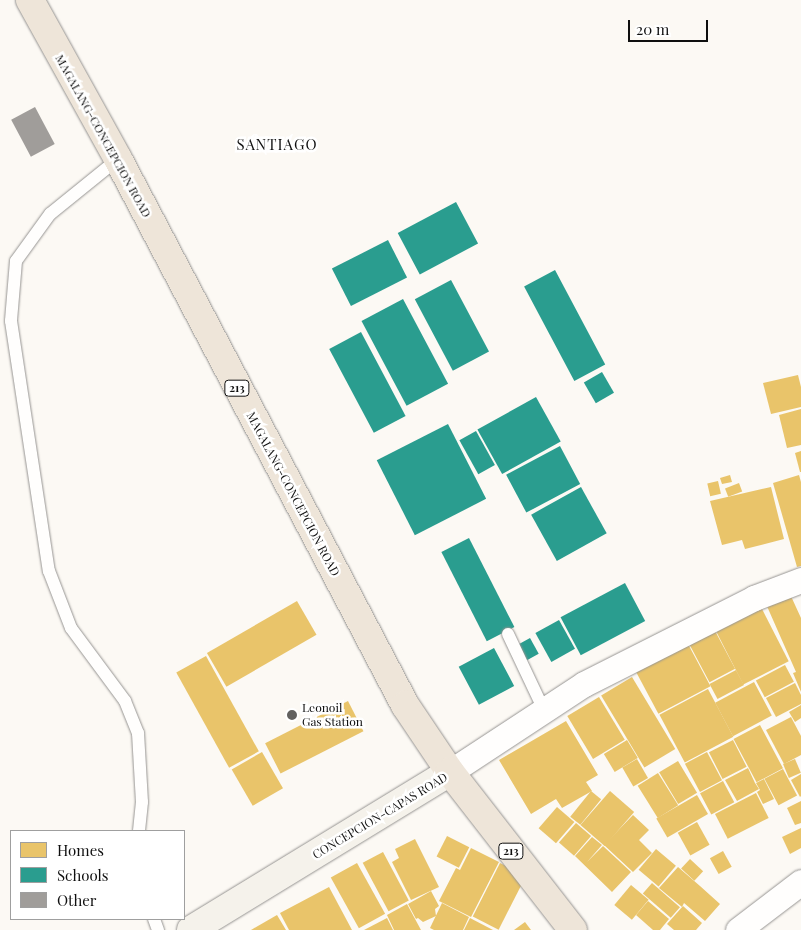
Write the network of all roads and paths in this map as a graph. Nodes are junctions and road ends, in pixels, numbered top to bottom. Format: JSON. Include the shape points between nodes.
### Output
{"nodes":[{"id":1,"x":30,"y":0,"type":"edge"},
{"id":2,"x":118,"y":159,"type":"junction"},
{"id":3,"x":801,"y":580,"type":"edge"},
{"id":4,"x":508,"y":634,"type":"dead end"},
{"id":5,"x":544,"y":710,"type":"junction"},
{"id":6,"x":450,"y":772,"type":"junction"},
{"id":7,"x":139,"y":830,"type":"edge"},
{"id":8,"x":801,"y":882,"type":"edge"},
{"id":9,"x":191,"y":930,"type":"edge"},
{"id":10,"x":573,"y":930,"type":"edge"},
{"id":11,"x":738,"y":930,"type":"edge"}],
"edges":[{"from":1,"to":2,"type":"main road","name":"MAGALANG-CONCEPCION ROAD","number":"213"},
{"from":2,"to":6,"type":"main road","name":"MAGALANG-CONCEPCION ROAD","number":"213","via":[[405,706]]},
{"from":2,"to":7,"type":"lane","via":[[50,214],[16,261],[11,321],[49,571],[71,628],[125,701],[138,733],[142,802]]},
{"from":3,"to":5,"type":"street","via":[[754,598],[584,684]]},
{"from":4,"to":5,"type":"lane"},
{"from":5,"to":6,"type":"street"},
{"from":6,"to":9,"type":"main road","name":"CONCEPCION-CAPAS ROAD"},
{"from":6,"to":10,"type":"main road","name":"CONCEPCION-CAPAS ROAD","number":"213"},
{"from":8,"to":11,"type":"street"}]}
